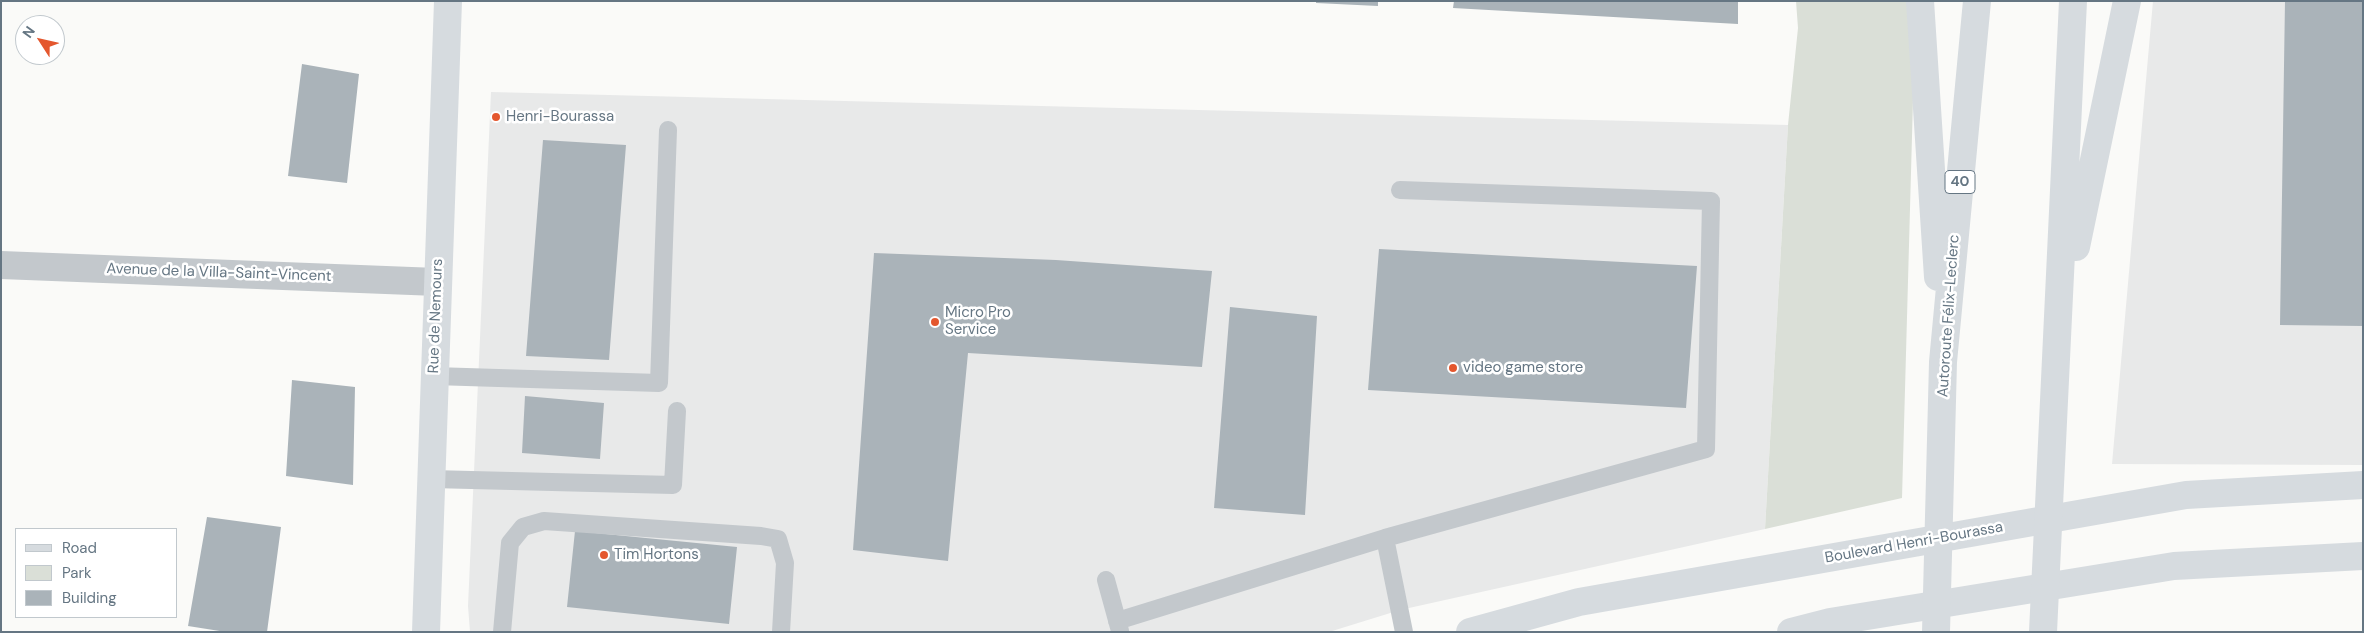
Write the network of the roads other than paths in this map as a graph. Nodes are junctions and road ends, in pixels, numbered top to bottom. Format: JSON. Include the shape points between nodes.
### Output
{"nodes":[{"id":1,"x":448,"y":1,"type":"edge"},
{"id":2,"x":1920,"y":1,"type":"edge"},
{"id":3,"x":1977,"y":1,"type":"edge"},
{"id":4,"x":2074,"y":1,"type":"edge"},
{"id":5,"x":2127,"y":1,"type":"edge"},
{"id":6,"x":668,"y":130,"type":"dead end"},
{"id":7,"x":1400,"y":190,"type":"dead end"},
{"id":8,"x":1,"y":265,"type":"edge"},
{"id":9,"x":437,"y":282,"type":"junction"},
{"id":10,"x":2059,"y":329,"type":"junction"},
{"id":11,"x":1943,"y":362,"type":"junction"},
{"id":12,"x":434,"y":376,"type":"junction"},
{"id":13,"x":677,"y":411,"type":"dead end"},
{"id":14,"x":431,"y":479,"type":"junction"},
{"id":15,"x":2363,"y":485,"type":"edge"},
{"id":16,"x":1385,"y":538,"type":"junction"},
{"id":17,"x":2363,"y":556,"type":"edge"},
{"id":18,"x":1106,"y":580,"type":"dead end"},
{"id":19,"x":1118,"y":626,"type":"edge"},
{"id":20,"x":426,"y":632,"type":"edge"},
{"id":21,"x":502,"y":632,"type":"edge"},
{"id":22,"x":781,"y":632,"type":"edge"},
{"id":23,"x":1404,"y":632,"type":"edge"},
{"id":24,"x":1470,"y":632,"type":"edge"},
{"id":25,"x":1791,"y":632,"type":"edge"},
{"id":26,"x":1936,"y":632,"type":"edge"},
{"id":27,"x":2043,"y":632,"type":"edge"}],
"edges":[{"from":1,"to":9,"type":"main road","name":"Rue de Nemours"},
{"from":2,"to":11,"type":"main road"},
{"from":3,"to":11,"type":"main road","name":"Autoroute Félix-Leclerc","number":"40"},
{"from":4,"to":10,"type":"main road"},
{"from":5,"to":10,"type":"main road"},
{"from":6,"to":12,"type":"lane","via":[[658,383]]},
{"from":7,"to":16,"type":"lane","via":[[1711,201],[1706,449]]},
{"from":8,"to":9,"type":"street","name":"Avenue de la Villa-Saint-Vincent"},
{"from":9,"to":12,"type":"main road","name":"Rue de Nemours"},
{"from":10,"to":27,"type":"main road"},
{"from":11,"to":26,"type":"main road","name":"Autoroute Félix-Leclerc","number":"40"},
{"from":12,"to":14,"type":"main road","name":"Rue de Nemours"},
{"from":13,"to":14,"type":"lane","via":[[673,484]]},
{"from":14,"to":20,"type":"main road","name":"Rue de Nemours"},
{"from":15,"to":24,"type":"main road","name":"Boulevard Henri-Bourassa","via":[[2186,495],[1580,602]]},
{"from":16,"to":19,"type":"lane"},
{"from":16,"to":23,"type":"lane"},
{"from":17,"to":25,"type":"main road","via":[[2174,566],[1830,622]]},
{"from":18,"to":19,"type":"lane"},
{"from":21,"to":22,"type":"lane","via":[[510,543],[523,527],[544,521],[778,539],[784,563]]}]}
